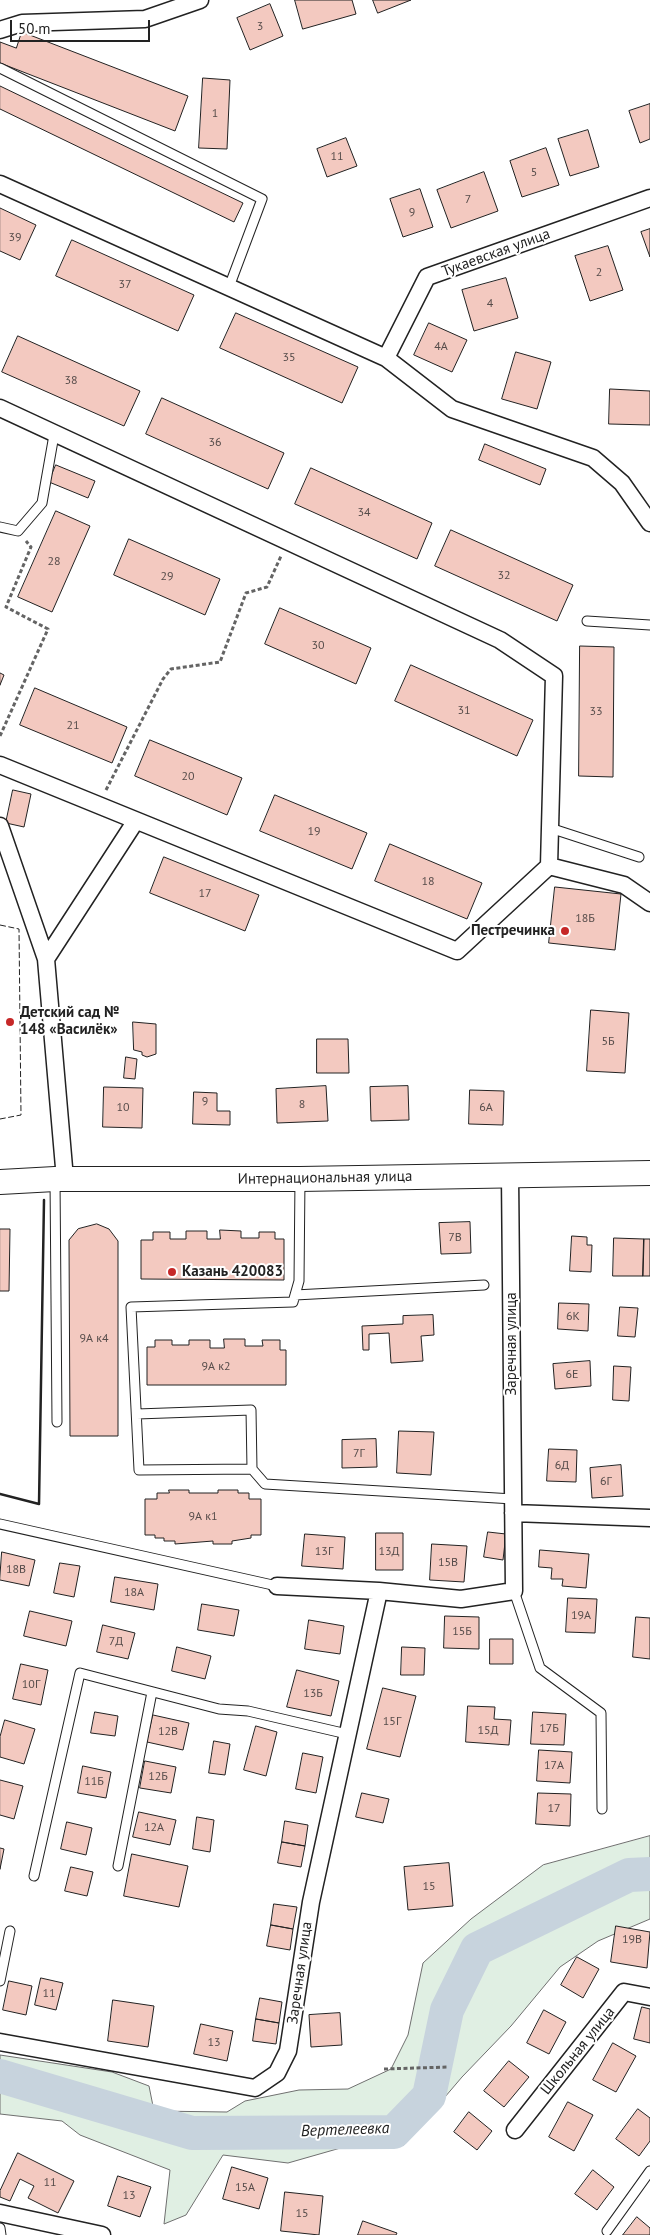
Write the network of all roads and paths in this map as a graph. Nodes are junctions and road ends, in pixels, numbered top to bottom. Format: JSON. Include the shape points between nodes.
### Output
{"nodes":[{"id":1,"x":200,"y":0,"type":"edge"},
{"id":2,"x":0,"y":30,"type":"edge"},
{"id":3,"x":0,"y":68,"type":"edge"},
{"id":4,"x":0,"y":184,"type":"edge"},
{"id":5,"x":650,"y":198,"type":"edge"},
{"id":6,"x":229,"y":287,"type":"junction"},
{"id":7,"x":386,"y":358,"type":"junction"},
{"id":8,"x":0,"y":408,"type":"edge"},
{"id":9,"x":54,"y":435,"type":"junction"},
{"id":10,"x":650,"y":523,"type":"edge"},
{"id":11,"x":0,"y":527,"type":"edge"},
{"id":12,"x":18,"y":531,"type":"junction"},
{"id":13,"x":288,"y":542,"type":"junction"},
{"id":14,"x":588,"y":621,"type":"dead end"},
{"id":15,"x":650,"y":625,"type":"edge"},
{"id":16,"x":0,"y":736,"type":"edge"},
{"id":17,"x":0,"y":765,"type":"edge"},
{"id":18,"x":98,"y":806,"type":"junction"},
{"id":19,"x":135,"y":822,"type":"junction"},
{"id":20,"x":550,"y":828,"type":"junction"},
{"id":21,"x":2,"y":835,"type":"edge"},
{"id":22,"x":639,"y":857,"type":"dead end"},
{"id":23,"x":549,"y":866,"type":"junction"},
{"id":24,"x":650,"y":903,"type":"edge"},
{"id":25,"x":46,"y":959,"type":"junction"},
{"id":26,"x":650,"y":1174,"type":"edge"},
{"id":27,"x":510,"y":1175,"type":"junction"},
{"id":28,"x":300,"y":1178,"type":"junction"},
{"id":29,"x":60,"y":1179,"type":"junction"},
{"id":30,"x":0,"y":1182,"type":"edge"},
{"id":31,"x":484,"y":1285,"type":"dead end"},
{"id":32,"x":295,"y":1295,"type":"junction"},
{"id":33,"x":136,"y":1414,"type":"junction"},
{"id":34,"x":57,"y":1422,"type":"dead end"},
{"id":35,"x":252,"y":1469,"type":"junction"},
{"id":36,"x":513,"y":1506,"type":"junction"},
{"id":37,"x":650,"y":1518,"type":"edge"},
{"id":38,"x":0,"y":1524,"type":"edge"},
{"id":39,"x":278,"y":1586,"type":"joint"},
{"id":40,"x":379,"y":1591,"type":"junction"},
{"id":41,"x":514,"y":1592,"type":"junction"},
{"id":42,"x":152,"y":1692,"type":"junction"},
{"id":43,"x":347,"y":1734,"type":"junction"},
{"id":44,"x":602,"y":1809,"type":"dead end"},
{"id":45,"x":118,"y":1866,"type":"dead end"},
{"id":46,"x":34,"y":1876,"type":"dead end"},
{"id":47,"x":10,"y":1931,"type":"dead end"},
{"id":48,"x":0,"y":1981,"type":"edge"},
{"id":49,"x":650,"y":1997,"type":"edge"},
{"id":50,"x":0,"y":2042,"type":"edge"},
{"id":51,"x":448,"y":2067,"type":"dead end"},
{"id":52,"x":384,"y":2069,"type":"dead end"},
{"id":53,"x":514,"y":2130,"type":"dead end"},
{"id":54,"x":650,"y":2171,"type":"edge"},
{"id":55,"x":0,"y":2213,"type":"edge"},
{"id":56,"x":0,"y":2228,"type":"edge"},
{"id":57,"x":607,"y":2231,"type":"dead end"},
{"id":58,"x":1,"y":2235,"type":"edge"},
{"id":59,"x":102,"y":2235,"type":"edge"}],
"edges":[{"from":1,"to":2,"type":"street","via":[[144,19],[22,23]]},
{"from":3,"to":6,"type":"lane","via":[[262,198]]},
{"from":4,"to":6,"type":"street"},
{"from":5,"to":7,"type":"street","name":"Тукаевская улица","via":[[427,278]]},
{"from":6,"to":7,"type":"street"},
{"from":7,"to":10,"type":"street","via":[[452,410],[593,458],[622,483]]},
{"from":8,"to":9,"type":"street"},
{"from":9,"to":12,"type":"lane","via":[[42,503]]},
{"from":9,"to":13,"type":"street"},
{"from":11,"to":12,"type":"lane"},
{"from":12,"to":16,"type":"path","via":[[31,547],[6,607],[48,629]]},
{"from":13,"to":18,"type":"path","via":[[267,587],[246,592],[220,662],[171,669],[163,679]]},
{"from":13,"to":20,"type":"street","via":[[500,640],[554,676]]},
{"from":14,"to":15,"type":"lane"},
{"from":17,"to":18,"type":"street"},
{"from":18,"to":19,"type":"street"},
{"from":19,"to":23,"type":"street","via":[[457,951]]},
{"from":19,"to":25,"type":"street"},
{"from":20,"to":22,"type":"lane"},
{"from":20,"to":23,"type":"street"},
{"from":21,"to":25,"type":"street"},
{"from":23,"to":24,"type":"street","via":[[624,885]]},
{"from":25,"to":29,"type":"street"},
{"from":26,"to":27,"type":"street","name":"Интернациональная улица"},
{"from":27,"to":28,"type":"street","name":"Интернациональная улица"},
{"from":27,"to":36,"type":"street","name":"Заречная улица"},
{"from":28,"to":29,"type":"street","name":"Интернациональная улица"},
{"from":28,"to":32,"type":"lane","via":[[299,1281]]},
{"from":29,"to":30,"type":"street","name":"Интернациональная улица"},
{"from":29,"to":34,"type":"lane"},
{"from":31,"to":32,"type":"lane"},
{"from":32,"to":33,"type":"lane","via":[[293,1302],[131,1307]]},
{"from":33,"to":35,"type":"lane","via":[[139,1470]]},
{"from":33,"to":35,"type":"lane","via":[[250,1410]]},
{"from":35,"to":36,"type":"lane","via":[[265,1484]]},
{"from":36,"to":37,"type":"street"},
{"from":36,"to":41,"type":"street","name":"Заречная улица"},
{"from":38,"to":39,"type":"lane"},
{"from":39,"to":40,"type":"street"},
{"from":40,"to":41,"type":"street","via":[[461,1599]]},
{"from":40,"to":43,"type":"street","name":"Заречная улица"},
{"from":41,"to":44,"type":"lane","via":[[540,1668],[601,1713]]},
{"from":42,"to":43,"type":"lane","via":[[219,1709],[248,1711]]},
{"from":42,"to":45,"type":"lane"},
{"from":42,"to":46,"type":"lane","via":[[80,1673]]},
{"from":43,"to":50,"type":"street","name":"Заречная улица","via":[[311,1902],[288,2051],[277,2073],[254,2088]]},
{"from":47,"to":48,"type":"lane"},
{"from":49,"to":53,"type":"street","name":"Школьная улица","via":[[624,1992]]},
{"from":51,"to":52,"type":"path"},
{"from":54,"to":57,"type":"lane"},
{"from":55,"to":59,"type":"street"},
{"from":56,"to":58,"type":"lane"}]}
